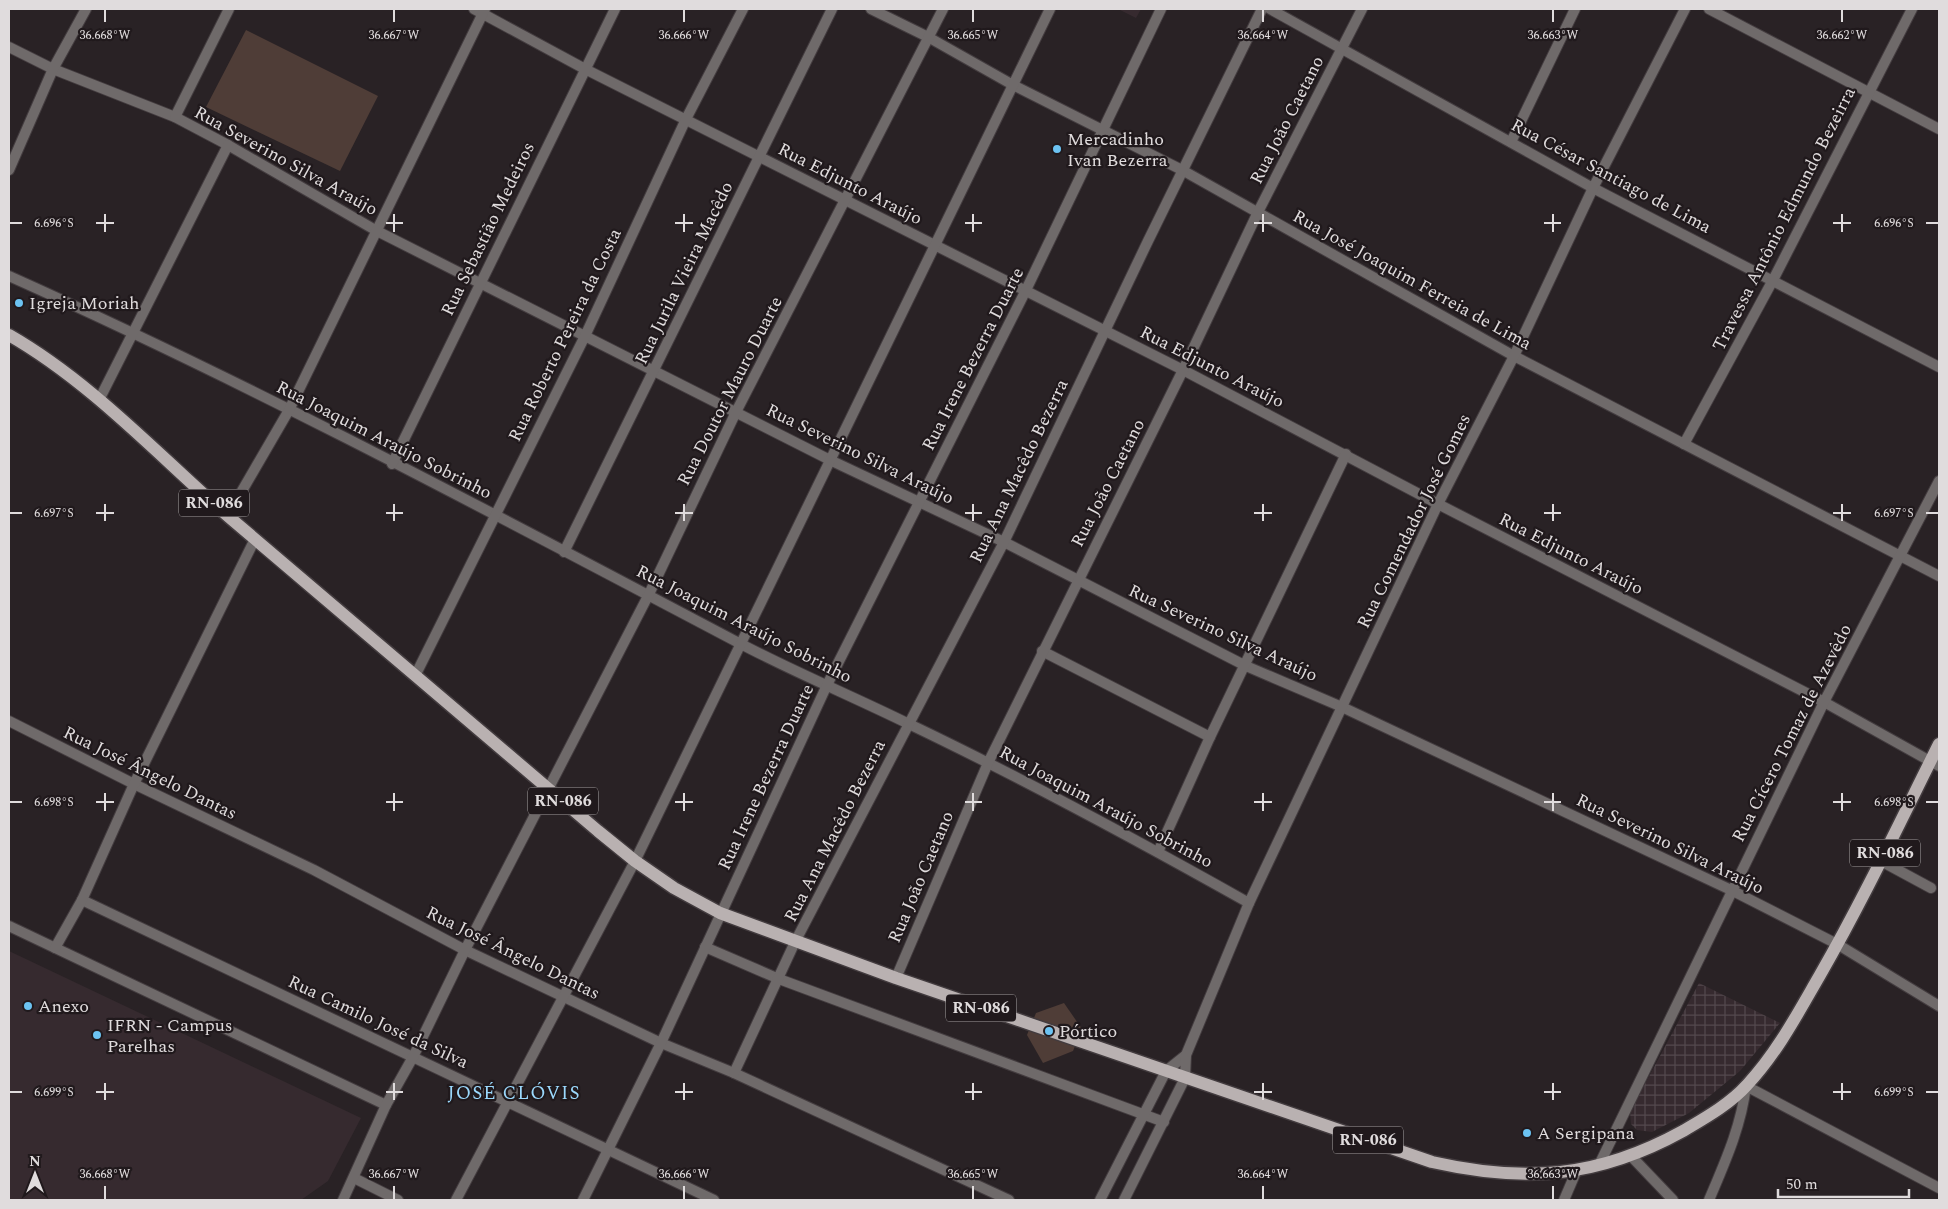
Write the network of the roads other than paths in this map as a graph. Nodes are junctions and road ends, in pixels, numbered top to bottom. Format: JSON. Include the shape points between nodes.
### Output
{"nodes":[{"id":1,"x":86,"y":9,"type":"edge"},
{"id":2,"x":229,"y":9,"type":"edge"},
{"id":3,"x":615,"y":9,"type":"edge"},
{"id":4,"x":742,"y":9,"type":"edge"},
{"id":5,"x":832,"y":9,"type":"edge"},
{"id":6,"x":871,"y":9,"type":"edge"},
{"id":7,"x":942,"y":9,"type":"edge"},
{"id":8,"x":1050,"y":9,"type":"edge"},
{"id":9,"x":1161,"y":9,"type":"edge"},
{"id":10,"x":1262,"y":9,"type":"edge"},
{"id":11,"x":1270,"y":9,"type":"edge"},
{"id":12,"x":1362,"y":9,"type":"edge"},
{"id":13,"x":1575,"y":9,"type":"edge"},
{"id":14,"x":1685,"y":9,"type":"edge"},
{"id":15,"x":1709,"y":9,"type":"edge"},
{"id":16,"x":1912,"y":9,"type":"edge"},
{"id":17,"x":481,"y":10,"type":"edge"},
{"id":18,"x":928,"y":37,"type":"junction"},
{"id":19,"x":9,"y":48,"type":"edge"},
{"id":20,"x":1342,"y":48,"type":"junction"},
{"id":21,"x":585,"y":68,"type":"junction"},
{"id":22,"x":53,"y":69,"type":"junction"},
{"id":23,"x":1012,"y":85,"type":"junction"},
{"id":24,"x":1868,"y":91,"type":"junction"},
{"id":25,"x":175,"y":117,"type":"junction"},
{"id":26,"x":686,"y":120,"type":"junction"},
{"id":27,"x":1104,"y":129,"type":"junction"},
{"id":28,"x":1939,"y":129,"type":"edge"},
{"id":29,"x":1512,"y":142,"type":"junction"},
{"id":30,"x":228,"y":145,"type":"junction"},
{"id":31,"x":760,"y":156,"type":"junction"},
{"id":32,"x":9,"y":170,"type":"edge"},
{"id":33,"x":1182,"y":170,"type":"junction"},
{"id":34,"x":1593,"y":188,"type":"junction"},
{"id":35,"x":845,"y":200,"type":"junction"},
{"id":36,"x":1258,"y":212,"type":"junction"},
{"id":37,"x":377,"y":231,"type":"junction"},
{"id":38,"x":935,"y":244,"type":"junction"},
{"id":39,"x":9,"y":276,"type":"edge"},
{"id":40,"x":1773,"y":280,"type":"junction"},
{"id":41,"x":480,"y":283,"type":"junction"},
{"id":42,"x":1026,"y":290,"type":"junction"},
{"id":43,"x":1105,"y":330,"type":"junction"},
{"id":44,"x":135,"y":332,"type":"junction"},
{"id":45,"x":9,"y":335,"type":"edge"},
{"id":46,"x":585,"y":336,"type":"junction"},
{"id":47,"x":1514,"y":356,"type":"junction"},
{"id":48,"x":1939,"y":367,"type":"edge"},
{"id":49,"x":1183,"y":370,"type":"junction"},
{"id":50,"x":654,"y":371,"type":"junction"},
{"id":51,"x":99,"y":400,"type":"junction"},
{"id":52,"x":289,"y":410,"type":"junction"},
{"id":53,"x":736,"y":412,"type":"junction"},
{"id":54,"x":1684,"y":444,"type":"junction"},
{"id":55,"x":1346,"y":454,"type":"junction"},
{"id":56,"x":832,"y":461,"type":"junction"},
{"id":57,"x":392,"y":464,"type":"junction"},
{"id":58,"x":1939,"y":481,"type":"edge"},
{"id":59,"x":920,"y":501,"type":"junction"},
{"id":60,"x":1438,"y":504,"type":"junction"},
{"id":61,"x":228,"y":515,"type":"junction"},
{"id":62,"x":494,"y":516,"type":"junction"},
{"id":63,"x":255,"y":539,"type":"junction"},
{"id":64,"x":1004,"y":542,"type":"junction"},
{"id":65,"x":564,"y":552,"type":"junction"},
{"id":66,"x":1901,"y":556,"type":"junction"},
{"id":67,"x":1939,"y":576,"type":"edge"},
{"id":68,"x":1077,"y":581,"type":"junction"},
{"id":69,"x":649,"y":594,"type":"junction"},
{"id":70,"x":742,"y":645,"type":"junction"},
{"id":71,"x":1042,"y":651,"type":"junction"},
{"id":72,"x":1246,"y":666,"type":"junction"},
{"id":73,"x":416,"y":674,"type":"junction"},
{"id":74,"x":827,"y":685,"type":"junction"},
{"id":75,"x":1824,"y":702,"type":"junction"},
{"id":76,"x":1342,"y":706,"type":"junction"},
{"id":77,"x":9,"y":721,"type":"edge"},
{"id":78,"x":909,"y":724,"type":"junction"},
{"id":79,"x":1210,"y":737,"type":"junction"},
{"id":80,"x":1939,"y":744,"type":"edge"},
{"id":81,"x":988,"y":763,"type":"junction"},
{"id":82,"x":1935,"y":763,"type":"edge"},
{"id":83,"x":134,"y":784,"type":"junction"},
{"id":84,"x":549,"y":788,"type":"junction"},
{"id":85,"x":1158,"y":852,"type":"junction"},
{"id":86,"x":635,"y":861,"type":"junction"},
{"id":87,"x":1881,"y":861,"type":"junction"},
{"id":88,"x":1931,"y":888,"type":"dead end"},
{"id":89,"x":1731,"y":890,"type":"junction"},
{"id":90,"x":82,"y":900,"type":"junction"},
{"id":91,"x":1248,"y":903,"type":"junction"},
{"id":92,"x":720,"y":913,"type":"junction"},
{"id":93,"x":9,"y":926,"type":"edge"},
{"id":94,"x":795,"y":942,"type":"junction"},
{"id":95,"x":1838,"y":944,"type":"junction"},
{"id":96,"x":705,"y":947,"type":"junction"},
{"id":97,"x":55,"y":948,"type":"junction"},
{"id":98,"x":465,"y":950,"type":"junction"},
{"id":99,"x":896,"y":978,"type":"junction"},
{"id":100,"x":779,"y":979,"type":"junction"},
{"id":101,"x":564,"y":996,"type":"junction"},
{"id":102,"x":1939,"y":1006,"type":"edge"},
{"id":103,"x":661,"y":1043,"type":"junction"},
{"id":104,"x":1186,"y":1055,"type":"junction"},
{"id":105,"x":414,"y":1057,"type":"junction"},
{"id":106,"x":1166,"y":1071,"type":"junction"},
{"id":107,"x":734,"y":1073,"type":"junction"},
{"id":108,"x":1185,"y":1078,"type":"junction"},
{"id":109,"x":1746,"y":1086,"type":"junction"},
{"id":110,"x":508,"y":1101,"type":"junction"},
{"id":111,"x":386,"y":1105,"type":"junction"},
{"id":112,"x":1144,"y":1115,"type":"junction"},
{"id":113,"x":1164,"y":1122,"type":"junction"},
{"id":114,"x":608,"y":1149,"type":"junction"},
{"id":115,"x":1631,"y":1156,"type":"junction"},
{"id":116,"x":1600,"y":1165,"type":"junction"},
{"id":117,"x":1576,"y":1172,"type":"junction"},
{"id":118,"x":354,"y":1178,"type":"junction"},
{"id":119,"x":1939,"y":1188,"type":"edge"},
{"id":120,"x":343,"y":1200,"type":"edge"},
{"id":121,"x":398,"y":1200,"type":"edge"},
{"id":122,"x":456,"y":1200,"type":"edge"},
{"id":123,"x":583,"y":1200,"type":"edge"},
{"id":124,"x":714,"y":1200,"type":"edge"},
{"id":125,"x":1008,"y":1200,"type":"edge"},
{"id":126,"x":1100,"y":1200,"type":"edge"},
{"id":127,"x":1124,"y":1200,"type":"edge"},
{"id":128,"x":1564,"y":1200,"type":"edge"},
{"id":129,"x":1673,"y":1200,"type":"edge"},
{"id":130,"x":1709,"y":1200,"type":"edge"}],
"edges":[{"from":1,"to":22,"type":"street"},
{"from":2,"to":25,"type":"street"},
{"from":3,"to":21,"type":"street","name":"Rua Sebastião Medeiros"},
{"from":4,"to":26,"type":"street","name":"Rua Roberto Pereira da Costa"},
{"from":5,"to":31,"type":"street","name":"Rua Jurila Vieira Macêdo"},
{"from":6,"to":18,"type":"street","name":"Rua José Joaquim Ferreia de Lima"},
{"from":7,"to":18,"type":"street","name":"Rua Doutor Mauro Duarte"},
{"from":8,"to":23,"type":"street"},
{"from":9,"to":27,"type":"street","name":"Rua Irene Bezerra Duarte"},
{"from":10,"to":33,"type":"street","name":"Rua Ana Macêdo Bezerra"},
{"from":11,"to":20,"type":"street","name":"Rua César Santiago de Lima"},
{"from":12,"to":20,"type":"street","name":"Rua João Caetano"},
{"from":13,"to":29,"type":"street"},
{"from":14,"to":34,"type":"street","name":"Rua Comendador José Gomes"},
{"from":15,"to":24,"type":"street"},
{"from":16,"to":24,"type":"street","name":"Travessa Antônio Edmundo Bezeirra"},
{"from":17,"to":21,"type":"street","name":"Rua Edjunto Araújo"},
{"from":17,"to":37,"type":"street"},
{"from":18,"to":23,"type":"street","name":"Rua José Joaquim Ferreia de Lima"},
{"from":18,"to":35,"type":"street","name":"Rua Doutor Mauro Duarte"},
{"from":19,"to":22,"type":"street","name":"Rua Severino Silva Araújo"},
{"from":20,"to":29,"type":"street","name":"Rua César Santiago de Lima"},
{"from":20,"to":36,"type":"street","name":"Rua João Caetano"},
{"from":21,"to":26,"type":"street","name":"Rua Edjunto Araújo"},
{"from":21,"to":41,"type":"street","name":"Rua Sebastião Medeiros"},
{"from":22,"to":25,"type":"street","name":"Rua Severino Silva Araújo"},
{"from":22,"to":32,"type":"street"},
{"from":23,"to":27,"type":"street","name":"Rua José Joaquim Ferreia de Lima"},
{"from":23,"to":38,"type":"street"},
{"from":24,"to":28,"type":"street"},
{"from":24,"to":40,"type":"street","name":"Travessa Antônio Edmundo Bezeirra"},
{"from":25,"to":30,"type":"street","name":"Rua Severino Silva Araújo"},
{"from":26,"to":31,"type":"street","name":"Rua Edjunto Araújo"},
{"from":26,"to":46,"type":"street","name":"Rua Roberto Pereira da Costa"},
{"from":27,"to":33,"type":"street","name":"Rua José Joaquim Ferreia de Lima"},
{"from":27,"to":42,"type":"street","name":"Rua Irene Bezerra Duarte"},
{"from":29,"to":34,"type":"street","name":"Rua César Santiago de Lima"},
{"from":30,"to":37,"type":"street","name":"Rua Severino Silva Araújo"},
{"from":30,"to":44,"type":"street"},
{"from":31,"to":35,"type":"street","name":"Rua Edjunto Araújo"},
{"from":31,"to":50,"type":"street","name":"Rua Jurila Vieira Macêdo"},
{"from":33,"to":36,"type":"street","name":"Rua José Joaquim Ferreia de Lima"},
{"from":33,"to":43,"type":"street","name":"Rua Ana Macêdo Bezerra"},
{"from":34,"to":40,"type":"street","name":"Rua César Santiago de Lima"},
{"from":34,"to":47,"type":"street","name":"Rua Comendador José Gomes"},
{"from":35,"to":38,"type":"street","name":"Rua Edjunto Araújo"},
{"from":35,"to":53,"type":"street","name":"Rua Doutor Mauro Duarte"},
{"from":36,"to":47,"type":"street","name":"Rua José Joaquim Ferreia de Lima"},
{"from":36,"to":49,"type":"street","name":"Rua João Caetano"},
{"from":37,"to":41,"type":"street","name":"Rua Severino Silva Araújo"},
{"from":37,"to":52,"type":"street"},
{"from":38,"to":42,"type":"street","name":"Rua Edjunto Araújo"},
{"from":38,"to":56,"type":"street"},
{"from":39,"to":44,"type":"street","name":"Rua Joaquim Araújo Sobrinho"},
{"from":40,"to":48,"type":"street","name":"Rua César Santiago de Lima"},
{"from":40,"to":54,"type":"street","name":"Travessa Antônio Edmundo Bezeirra"},
{"from":41,"to":46,"type":"street","name":"Rua Severino Silva Araújo"},
{"from":41,"to":57,"type":"street","name":"Rua Sebastião Medeiros"},
{"from":42,"to":43,"type":"street","name":"Rua Edjunto Araújo"},
{"from":42,"to":59,"type":"street","name":"Rua Irene Bezerra Duarte"},
{"from":43,"to":49,"type":"street","name":"Rua Edjunto Araújo"},
{"from":43,"to":64,"type":"street","name":"Rua Ana Macêdo Bezerra"},
{"from":44,"to":51,"type":"street"},
{"from":44,"to":52,"type":"street","name":"Rua Joaquim Araújo Sobrinho"},
{"from":45,"to":51,"type":"main road","number":"RN-086"},
{"from":46,"to":50,"type":"street","name":"Rua Severino Silva Araújo"},
{"from":46,"to":62,"type":"street","name":"Rua Roberto Pereira da Costa"},
{"from":47,"to":54,"type":"street","name":"Rua José Joaquim Ferreia de Lima"},
{"from":47,"to":60,"type":"street","name":"Rua Comendador José Gomes"},
{"from":49,"to":55,"type":"street","name":"Rua Edjunto Araújo"},
{"from":49,"to":68,"type":"street","name":"Rua João Caetano"},
{"from":50,"to":53,"type":"street","name":"Rua Severino Silva Araújo"},
{"from":50,"to":65,"type":"street","name":"Rua Jurila Vieira Macêdo"},
{"from":51,"to":61,"type":"main road","number":"RN-086"},
{"from":52,"to":57,"type":"street","name":"Rua Joaquim Araújo Sobrinho"},
{"from":52,"to":61,"type":"street"},
{"from":53,"to":56,"type":"street","name":"Rua Severino Silva Araújo"},
{"from":53,"to":69,"type":"street","name":"Rua Doutor Mauro Duarte"},
{"from":54,"to":66,"type":"street","name":"Rua José Joaquim Ferreia de Lima"},
{"from":55,"to":60,"type":"street","name":"Rua Edjunto Araújo"},
{"from":55,"to":72,"type":"street"},
{"from":56,"to":59,"type":"street","name":"Rua Severino Silva Araújo"},
{"from":56,"to":70,"type":"street"},
{"from":57,"to":62,"type":"street","name":"Rua Joaquim Araújo Sobrinho"},
{"from":58,"to":66,"type":"street","name":"Rua Cícero Tomaz de Azevêdo"},
{"from":59,"to":64,"type":"street","name":"Rua Severino Silva Araújo"},
{"from":59,"to":74,"type":"street","name":"Rua Irene Bezerra Duarte"},
{"from":60,"to":75,"type":"street","name":"Rua Edjunto Araújo"},
{"from":60,"to":76,"type":"street","name":"Rua Comendador José Gomes"},
{"from":61,"to":63,"type":"main road","number":"RN-086"},
{"from":62,"to":65,"type":"street","name":"Rua Joaquim Araújo Sobrinho"},
{"from":62,"to":73,"type":"street","name":"Rua Roberto Pereira da Costa"},
{"from":63,"to":73,"type":"main road","number":"RN-086"},
{"from":63,"to":83,"type":"street"},
{"from":64,"to":68,"type":"street","name":"Rua Severino Silva Araújo"},
{"from":64,"to":78,"type":"street","name":"Rua Ana Macêdo Bezerra"},
{"from":65,"to":69,"type":"street","name":"Rua Joaquim Araújo Sobrinho"},
{"from":66,"to":67,"type":"street","name":"Rua José Joaquim Ferreia de Lima"},
{"from":66,"to":75,"type":"street","name":"Rua Cícero Tomaz de Azevêdo"},
{"from":68,"to":71,"type":"street","name":"Rua João Caetano"},
{"from":68,"to":72,"type":"street","name":"Rua Severino Silva Araújo"},
{"from":69,"to":70,"type":"street","name":"Rua Joaquim Araújo Sobrinho"},
{"from":69,"to":84,"type":"street","name":"Rua Doutor Mauro Duarte"},
{"from":70,"to":74,"type":"street","name":"Rua Joaquim Araújo Sobrinho"},
{"from":70,"to":86,"type":"street"},
{"from":71,"to":79,"type":"street"},
{"from":71,"to":81,"type":"street","name":"Rua João Caetano"},
{"from":72,"to":76,"type":"street","name":"Rua Severino Silva Araújo"},
{"from":72,"to":79,"type":"street"},
{"from":73,"to":84,"type":"main road","number":"RN-086"},
{"from":74,"to":78,"type":"street","name":"Rua Joaquim Araújo Sobrinho"},
{"from":74,"to":92,"type":"street","name":"Rua Irene Bezerra Duarte"},
{"from":75,"to":82,"type":"street","name":"Rua Edjunto Araújo"},
{"from":75,"to":89,"type":"street","name":"Rua Cícero Tomaz de Azevêdo"},
{"from":76,"to":89,"type":"street","name":"Rua Severino Silva Araújo"},
{"from":76,"to":91,"type":"street","name":"Rua Comendador José Gomes"},
{"from":77,"to":83,"type":"street","name":"Rua José Ângelo Dantas"},
{"from":78,"to":81,"type":"street","name":"Rua Joaquim Araújo Sobrinho"},
{"from":78,"to":94,"type":"street","name":"Rua Ana Macêdo Bezerra"},
{"from":79,"to":85,"type":"street"},
{"from":80,"to":82,"type":"main road","number":"RN-086"},
{"from":81,"to":85,"type":"street","name":"Rua Joaquim Araújo Sobrinho"},
{"from":81,"to":99,"type":"street","name":"Rua João Caetano"},
{"from":82,"to":87,"type":"main road","number":"RN-086"},
{"from":83,"to":90,"type":"street"},
{"from":83,"to":98,"type":"street","name":"Rua José Ângelo Dantas","via":[[314,870]]},
{"from":84,"to":86,"type":"main road","number":"RN-086"},
{"from":84,"to":98,"type":"street","name":"Rua Doutor Mauro Duarte"},
{"from":85,"to":91,"type":"street","name":"Rua Joaquim Araújo Sobrinho"},
{"from":86,"to":92,"type":"main road","number":"RN-086","via":[[674,888]]},
{"from":86,"to":101,"type":"street"},
{"from":87,"to":88,"type":"street"},
{"from":87,"to":95,"type":"main road","number":"RN-086"},
{"from":89,"to":95,"type":"street","name":"Rua Severino Silva Araújo"},
{"from":89,"to":116,"type":"street","name":"Rua Cícero Tomaz de Azevêdo"},
{"from":90,"to":97,"type":"street"},
{"from":90,"to":105,"type":"street","name":"Rua Camilo José da Silva"},
{"from":91,"to":104,"type":"street","name":"Rua Comendador José Gomes"},
{"from":92,"to":94,"type":"main road","number":"RN-086"},
{"from":92,"to":96,"type":"street","name":"Rua Irene Bezerra Duarte"},
{"from":93,"to":97,"type":"street"},
{"from":94,"to":99,"type":"main road","number":"RN-086"},
{"from":94,"to":100,"type":"street","name":"Rua Ana Macêdo Bezerra"},
{"from":95,"to":102,"type":"street","name":"Rua Severino Silva Araújo"},
{"from":95,"to":109,"type":"main road","number":"RN-086","via":[[1789,1030]]},
{"from":96,"to":100,"type":"street"},
{"from":96,"to":103,"type":"street","name":"Rua Irene Bezerra Duarte"},
{"from":97,"to":111,"type":"street"},
{"from":98,"to":101,"type":"street","name":"Rua José Ângelo Dantas"},
{"from":98,"to":105,"type":"street","name":"Rua Doutor Mauro Duarte"},
{"from":99,"to":106,"type":"main road","number":"RN-086"},
{"from":100,"to":107,"type":"street","name":"Rua Ana Macêdo Bezerra"},
{"from":100,"to":112,"type":"street"},
{"from":101,"to":103,"type":"street","name":"Rua José Ângelo Dantas"},
{"from":101,"to":110,"type":"street"},
{"from":103,"to":107,"type":"street","name":"Rua José Ângelo Dantas"},
{"from":103,"to":114,"type":"street","name":"Rua Irene Bezerra Duarte"},
{"from":104,"to":106,"type":"street","name":"Rua Comendador José Gomes"},
{"from":104,"to":108,"type":"street","name":"Rua Comendador José Gomes"},
{"from":105,"to":110,"type":"street","name":"Rua Camilo José da Silva"},
{"from":105,"to":111,"type":"street","name":"Rua Doutor Mauro Duarte"},
{"from":106,"to":108,"type":"main road","number":"RN-086"},
{"from":106,"to":112,"type":"street"},
{"from":107,"to":125,"type":"street","name":"Rua José Ângelo Dantas"},
{"from":108,"to":113,"type":"street"},
{"from":108,"to":117,"type":"main road","number":"RN-086","via":[[1432,1162],[1472,1171],[1518,1175]]},
{"from":109,"to":115,"type":"main road","number":"RN-086","via":[[1699,1122]]},
{"from":109,"to":119,"type":"street"},
{"from":109,"to":130,"type":"street","via":[[1736,1134]]},
{"from":110,"to":114,"type":"street","name":"Rua Camilo José da Silva"},
{"from":110,"to":122,"type":"street"},
{"from":111,"to":118,"type":"street","name":"Rua Doutor Mauro Duarte"},
{"from":112,"to":113,"type":"street"},
{"from":112,"to":126,"type":"street"},
{"from":113,"to":127,"type":"street"},
{"from":114,"to":123,"type":"street","name":"Rua Irene Bezerra Duarte"},
{"from":114,"to":124,"type":"street","name":"Rua Camilo José da Silva"},
{"from":115,"to":116,"type":"main road","number":"RN-086"},
{"from":115,"to":129,"type":"street"},
{"from":116,"to":117,"type":"main road","number":"RN-086"},
{"from":117,"to":128,"type":"street"},
{"from":118,"to":120,"type":"street","name":"Rua Doutor Mauro Duarte"},
{"from":118,"to":121,"type":"street"}]}
